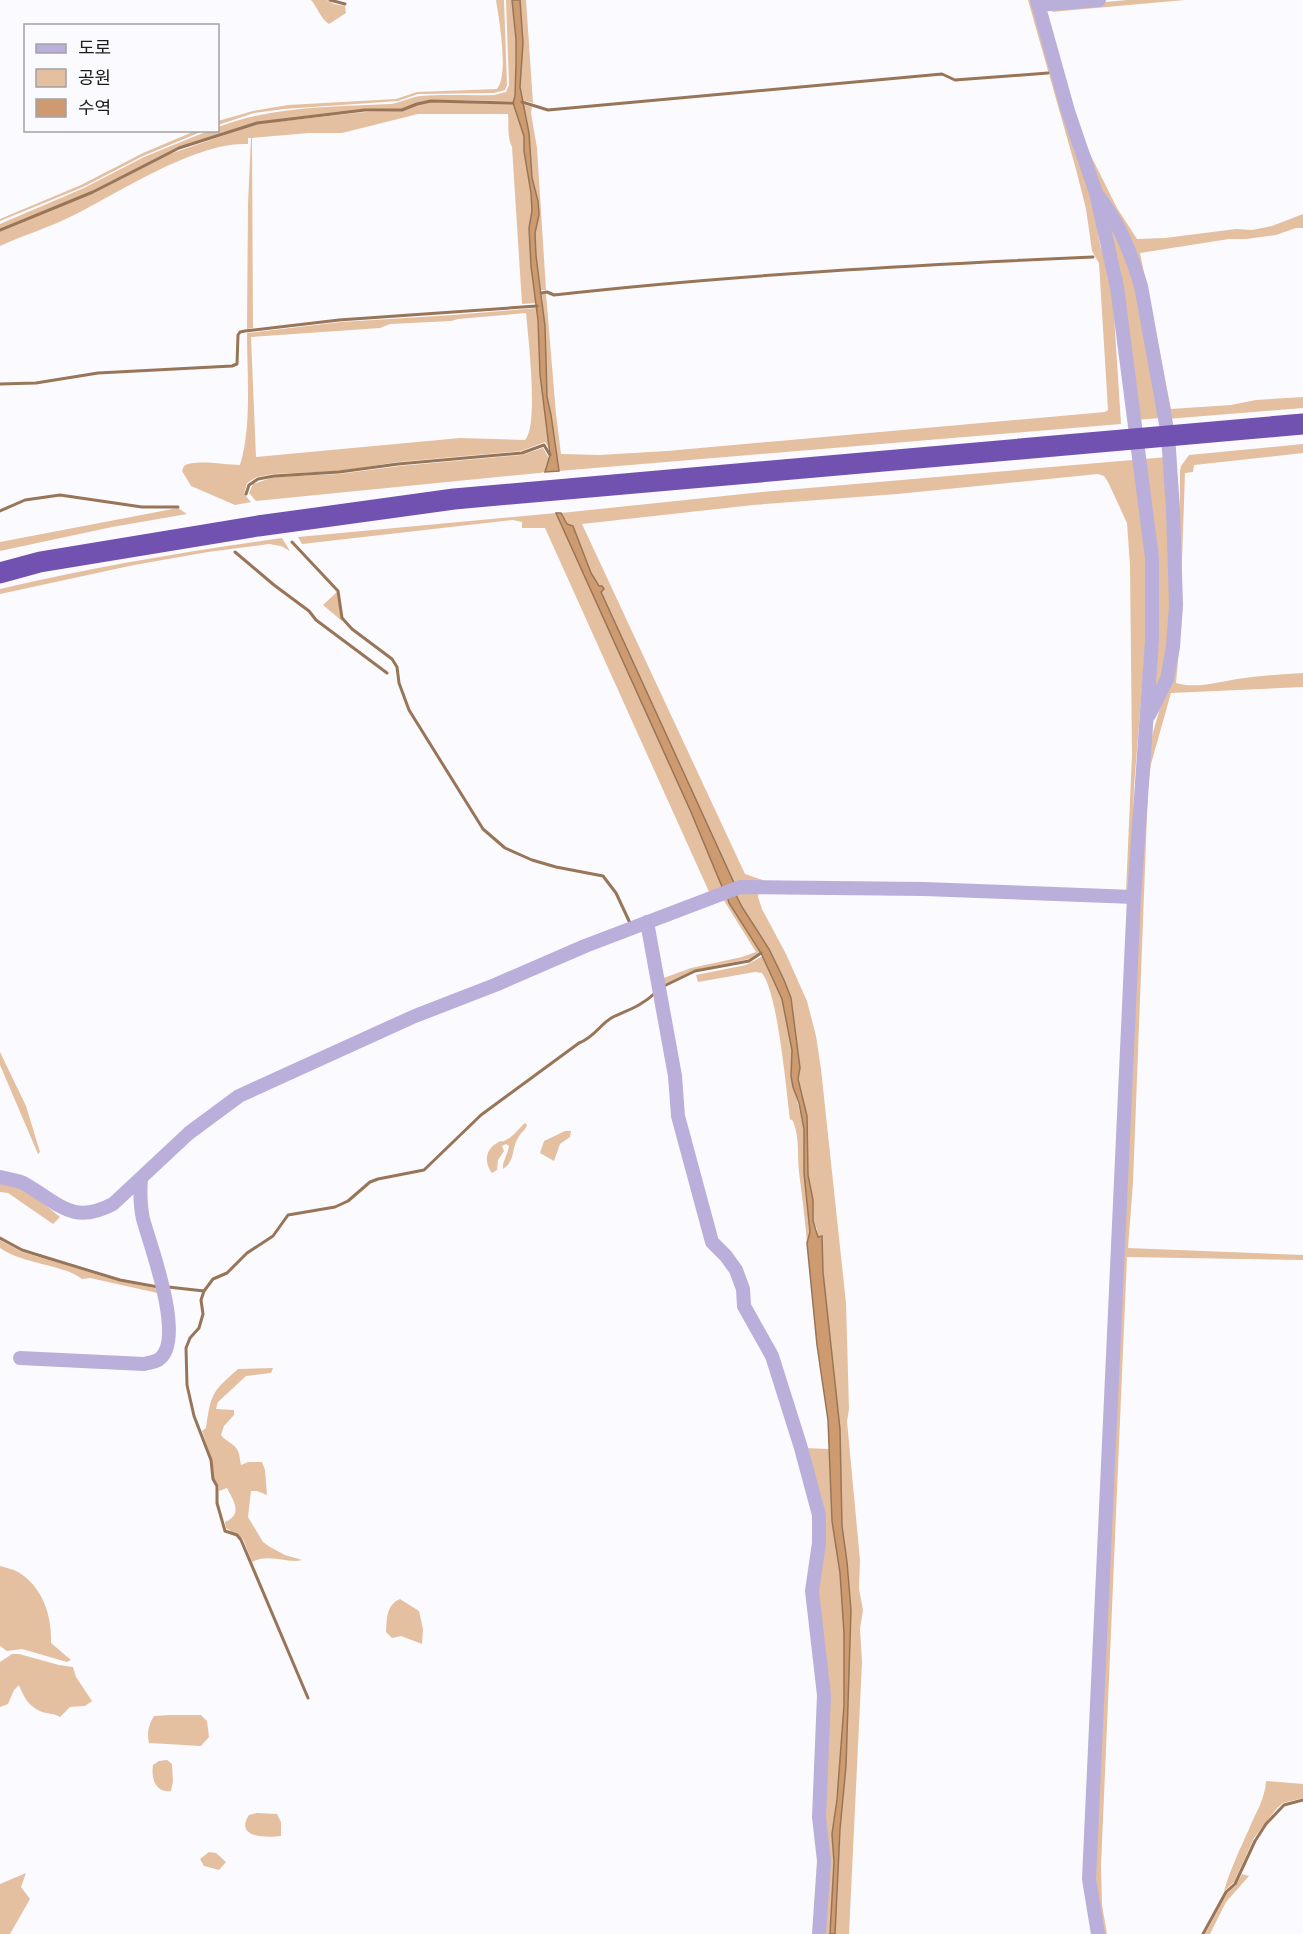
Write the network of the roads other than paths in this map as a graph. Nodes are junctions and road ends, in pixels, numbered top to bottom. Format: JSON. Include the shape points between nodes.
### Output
{"nodes":[{"id":1,"x":1099,"y":0,"type":"edge"},
{"id":2,"x":1038,"y":2,"type":"edge"},
{"id":3,"x":1096,"y":193,"type":"junction"},
{"id":4,"x":1303,"y":424,"type":"edge"},
{"id":5,"x":1168,"y":435,"type":"junction"},
{"id":6,"x":0,"y":573,"type":"edge"},
{"id":7,"x":1146,"y":722,"type":"junction"},
{"id":8,"x":1134,"y":897,"type":"junction"},
{"id":9,"x":647,"y":922,"type":"junction"},
{"id":10,"x":0,"y":1177,"type":"edge"},
{"id":11,"x":141,"y":1178,"type":"junction"},
{"id":12,"x":20,"y":1358,"type":"dead end"},
{"id":13,"x":819,"y":1934,"type":"edge"},
{"id":14,"x":1098,"y":1934,"type":"edge"}],
"edges":[{"from":1,"to":2,"type":"street"},
{"from":2,"to":3,"type":"street"},
{"from":3,"to":5,"type":"street","via":[[1120,230],[1135,265]]},
{"from":3,"to":7,"type":"street","via":[[1117,287],[1152,558]]},
{"from":4,"to":5,"type":"highway"},
{"from":5,"to":6,"type":"highway","via":[[454,500],[246,527],[40,562]]},
{"from":5,"to":7,"type":"street","via":[[1176,605],[1173,647],[1167,679]]},
{"from":7,"to":8,"type":"street"},
{"from":8,"to":9,"type":"street","via":[[740,886]]},
{"from":8,"to":14,"type":"street","via":[[1089,1879]]},
{"from":9,"to":11,"type":"street","via":[[416,1016],[239,1096],[189,1133]]},
{"from":9,"to":13,"type":"street","via":[[675,1076],[678,1116],[712,1242],[736,1270],[744,1306],[772,1356],[819,1515],[812,1591],[824,1695],[819,1817],[824,1861]]},
{"from":10,"to":11,"type":"street","via":[[21,1182],[54,1205],[77,1214],[100,1211],[113,1204]]},
{"from":11,"to":12,"type":"street","via":[[143,1218],[169,1313],[164,1353],[158,1360],[144,1364]]}]}
